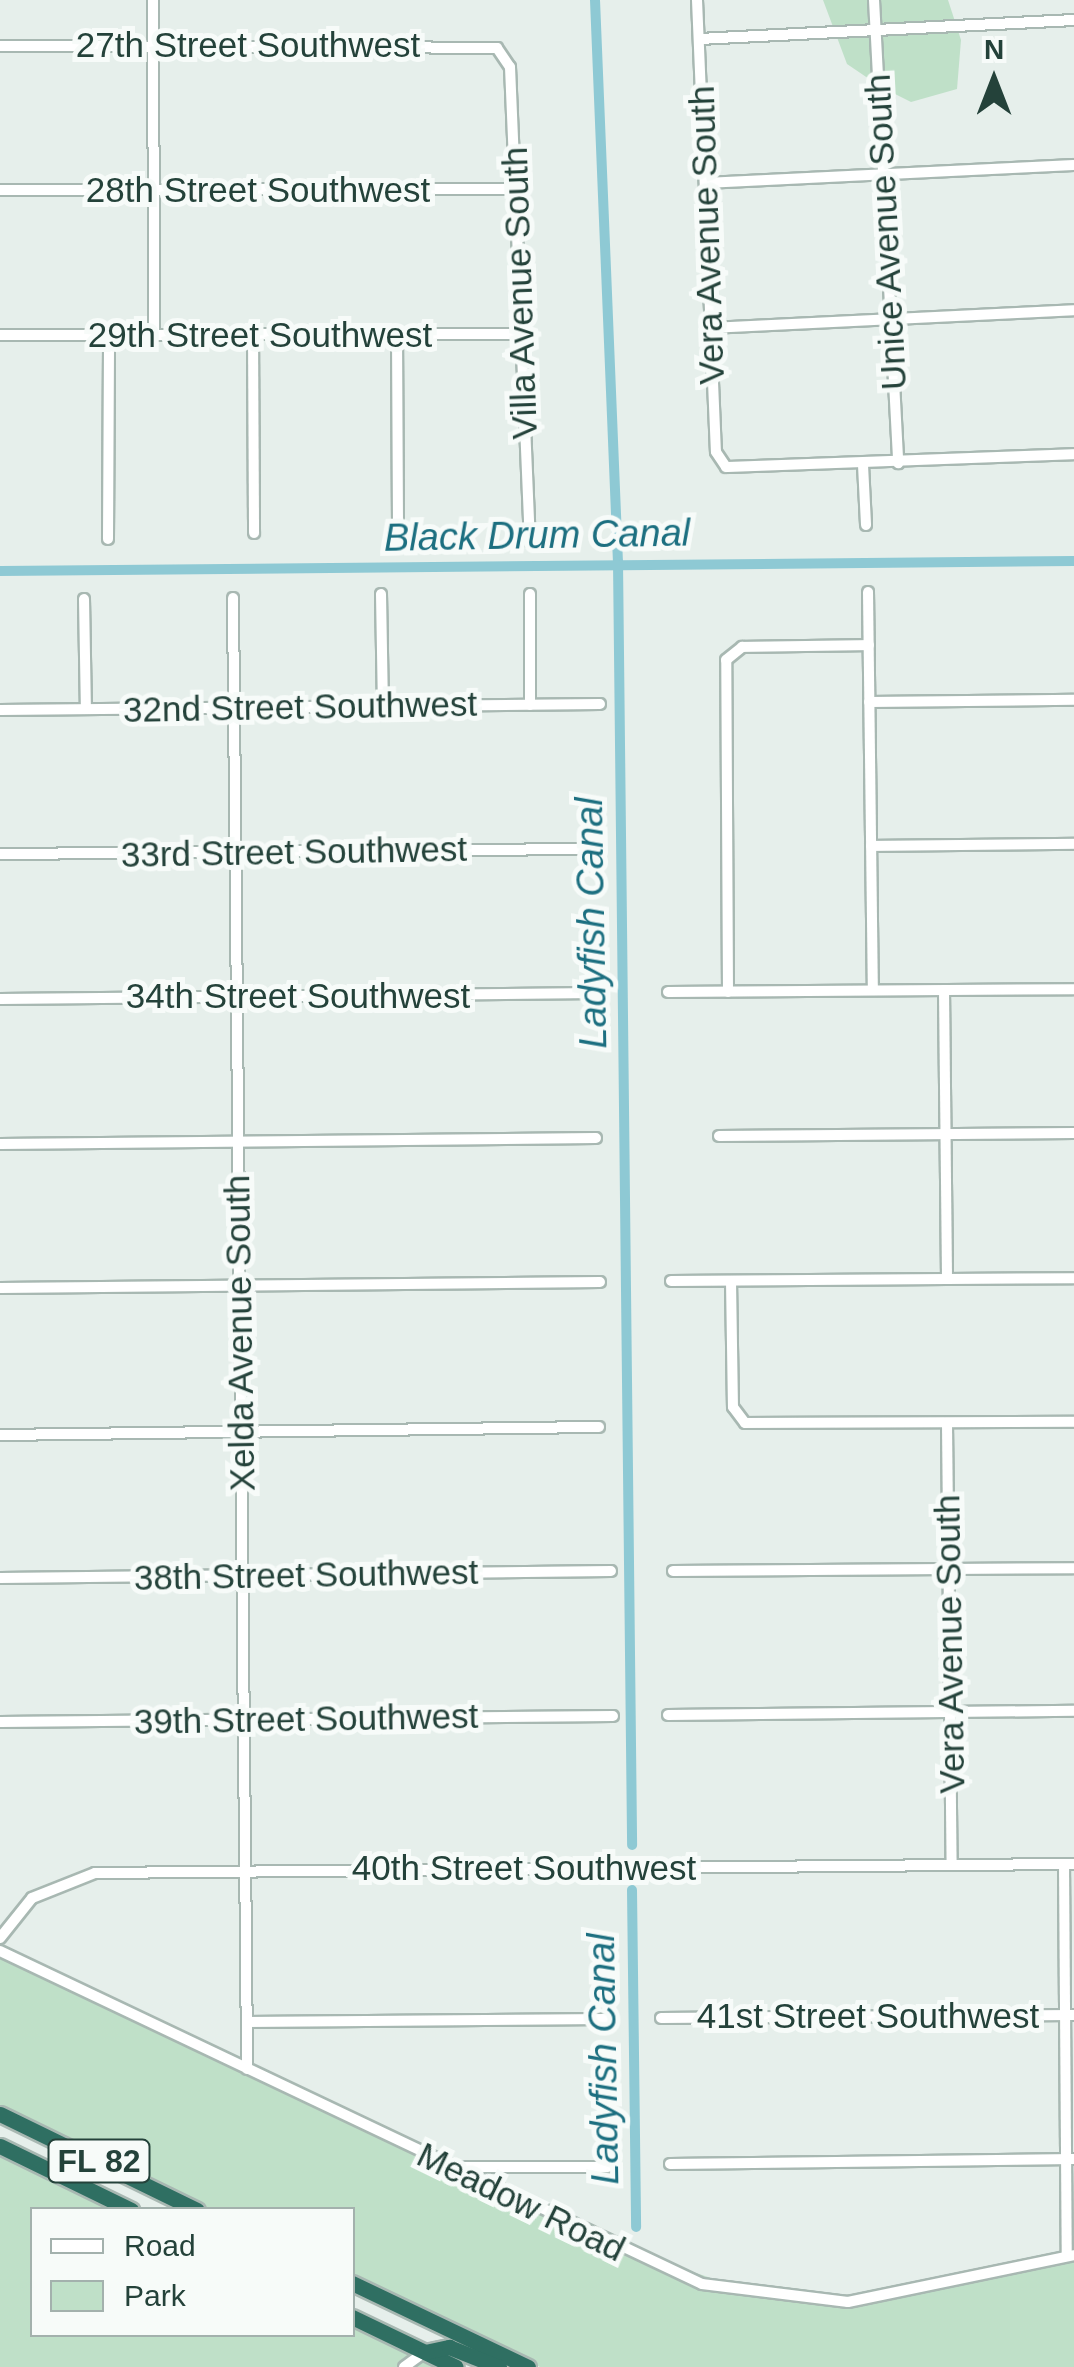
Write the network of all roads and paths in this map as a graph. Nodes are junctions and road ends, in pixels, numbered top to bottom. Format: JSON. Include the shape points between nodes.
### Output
{"nodes":[{"id":1,"x":154,"y":0,"type":"edge"},
{"id":2,"x":697,"y":0,"type":"edge"},
{"id":3,"x":874,"y":0,"type":"edge"},
{"id":4,"x":1074,"y":20,"type":"edge"},
{"id":5,"x":876,"y":30,"type":"junction"},
{"id":6,"x":699,"y":39,"type":"junction"},
{"id":7,"x":0,"y":46,"type":"edge"},
{"id":8,"x":154,"y":46,"type":"junction"},
{"id":9,"x":496,"y":48,"type":"joint"},
{"id":10,"x":1074,"y":165,"type":"edge"},
{"id":11,"x":883,"y":174,"type":"junction"},
{"id":12,"x":705,"y":183,"type":"junction"},
{"id":13,"x":515,"y":189,"type":"junction"},
{"id":14,"x":0,"y":190,"type":"edge"},
{"id":15,"x":154,"y":190,"type":"junction"},
{"id":16,"x":1074,"y":310,"type":"edge"},
{"id":17,"x":890,"y":320,"type":"junction"},
{"id":18,"x":710,"y":328,"type":"junction"},
{"id":19,"x":154,"y":334,"type":"junction"},
{"id":20,"x":253,"y":334,"type":"junction"},
{"id":21,"x":397,"y":334,"type":"junction"},
{"id":22,"x":521,"y":334,"type":"junction"},
{"id":23,"x":0,"y":335,"type":"edge"},
{"id":24,"x":108,"y":335,"type":"junction"},
{"id":25,"x":1074,"y":454,"type":"edge"},
{"id":26,"x":898,"y":463,"type":"junction"},
{"id":27,"x":863,"y":465,"type":"junction"},
{"id":28,"x":866,"y":525,"type":"dead end"},
{"id":29,"x":254,"y":533,"type":"dead end"},
{"id":30,"x":398,"y":534,"type":"dead end"},
{"id":31,"x":108,"y":539,"type":"dead end"},
{"id":32,"x":530,"y":542,"type":"dead end"},
{"id":33,"x":868,"y":592,"type":"dead end"},
{"id":34,"x":382,"y":594,"type":"dead end"},
{"id":35,"x":530,"y":594,"type":"dead end"},
{"id":36,"x":84,"y":598,"type":"dead end"},
{"id":37,"x":233,"y":598,"type":"dead end"},
{"id":38,"x":869,"y":645,"type":"junction"},
{"id":39,"x":1074,"y":700,"type":"edge"},
{"id":40,"x":869,"y":702,"type":"junction"},
{"id":41,"x":530,"y":704,"type":"junction"},
{"id":42,"x":600,"y":704,"type":"dead end"},
{"id":43,"x":383,"y":706,"type":"junction"},
{"id":44,"x":234,"y":708,"type":"junction"},
{"id":45,"x":86,"y":709,"type":"junction"},
{"id":46,"x":0,"y":710,"type":"edge"},
{"id":47,"x":1074,"y":844,"type":"edge"},
{"id":48,"x":871,"y":846,"type":"junction"},
{"id":49,"x":588,"y":849,"type":"dead end"},
{"id":50,"x":236,"y":852,"type":"junction"},
{"id":51,"x":0,"y":854,"type":"edge"},
{"id":52,"x":1074,"y":989,"type":"edge"},
{"id":53,"x":873,"y":990,"type":"junction"},
{"id":54,"x":944,"y":990,"type":"junction"},
{"id":55,"x":668,"y":992,"type":"dead end"},
{"id":56,"x":728,"y":992,"type":"junction"},
{"id":57,"x":596,"y":994,"type":"dead end"},
{"id":58,"x":237,"y":997,"type":"junction"},
{"id":59,"x":0,"y":1000,"type":"edge"},
{"id":60,"x":1074,"y":1134,"type":"edge"},
{"id":61,"x":946,"y":1135,"type":"junction"},
{"id":62,"x":719,"y":1136,"type":"dead end"},
{"id":63,"x":596,"y":1138,"type":"dead end"},
{"id":64,"x":239,"y":1142,"type":"junction"},
{"id":65,"x":0,"y":1144,"type":"edge"},
{"id":66,"x":1074,"y":1278,"type":"edge"},
{"id":67,"x":731,"y":1280,"type":"junction"},
{"id":68,"x":947,"y":1280,"type":"junction"},
{"id":69,"x":671,"y":1281,"type":"dead end"},
{"id":70,"x":600,"y":1282,"type":"dead end"},
{"id":71,"x":240,"y":1286,"type":"junction"},
{"id":72,"x":0,"y":1288,"type":"edge"},
{"id":73,"x":1074,"y":1422,"type":"edge"},
{"id":74,"x":948,"y":1424,"type":"junction"},
{"id":75,"x":599,"y":1427,"type":"dead end"},
{"id":76,"x":242,"y":1431,"type":"junction"},
{"id":77,"x":0,"y":1435,"type":"edge"},
{"id":78,"x":949,"y":1568,"type":"junction"},
{"id":79,"x":1074,"y":1568,"type":"edge"},
{"id":80,"x":673,"y":1571,"type":"dead end"},
{"id":81,"x":611,"y":1572,"type":"dead end"},
{"id":82,"x":242,"y":1575,"type":"junction"},
{"id":83,"x":0,"y":1578,"type":"edge"},
{"id":84,"x":1074,"y":1711,"type":"edge"},
{"id":85,"x":950,"y":1712,"type":"junction"},
{"id":86,"x":668,"y":1715,"type":"dead end"},
{"id":87,"x":613,"y":1716,"type":"dead end"},
{"id":88,"x":244,"y":1720,"type":"junction"},
{"id":89,"x":0,"y":1722,"type":"edge"},
{"id":90,"x":1069,"y":1864,"type":"edge"},
{"id":91,"x":952,"y":1865,"type":"junction"},
{"id":92,"x":245,"y":1871,"type":"junction"},
{"id":93,"x":0,"y":1938,"type":"edge"},
{"id":94,"x":0,"y":1951,"type":"edge"},
{"id":95,"x":1070,"y":2015,"type":"edge"},
{"id":96,"x":662,"y":2018,"type":"dead end"},
{"id":97,"x":604,"y":2019,"type":"dead end"},
{"id":98,"x":247,"y":2022,"type":"junction"},
{"id":99,"x":247,"y":2069,"type":"junction"},
{"id":100,"x":0,"y":2114,"type":"edge"},
{"id":101,"x":0,"y":2146,"type":"edge"},
{"id":102,"x":1070,"y":2159,"type":"edge"},
{"id":103,"x":670,"y":2164,"type":"dead end"},
{"id":104,"x":448,"y":2167,"type":"junction"},
{"id":105,"x":608,"y":2167,"type":"dead end"},
{"id":106,"x":125,"y":2207,"type":"edge"},
{"id":107,"x":192,"y":2207,"type":"edge"},
{"id":108,"x":1070,"y":2255,"type":"edge"},
{"id":109,"x":355,"y":2284,"type":"edge"},
{"id":110,"x":355,"y":2317,"type":"edge"},
{"id":111,"x":425,"y":2352,"type":"junction"},
{"id":112,"x":404,"y":2367,"type":"edge"},
{"id":113,"x":456,"y":2367,"type":"edge"},
{"id":114,"x":498,"y":2367,"type":"edge"},
{"id":115,"x":528,"y":2367,"type":"edge"}],
"edges":[{"from":1,"to":8,"type":"street"},
{"from":2,"to":6,"type":"street","name":"Vera Avenue South"},
{"from":3,"to":5,"type":"street","name":"Unice Avenue South"},
{"from":4,"to":5,"type":"street"},
{"from":5,"to":6,"type":"street"},
{"from":5,"to":11,"type":"street","name":"Unice Avenue South"},
{"from":6,"to":12,"type":"street","name":"Vera Avenue South"},
{"from":7,"to":8,"type":"street","name":"27th Street Southwest"},
{"from":8,"to":9,"type":"street","name":"27th Street Southwest"},
{"from":8,"to":15,"type":"street"},
{"from":9,"to":13,"type":"street","name":"Villa Avenue South","via":[[510,68]]},
{"from":10,"to":11,"type":"street"},
{"from":11,"to":12,"type":"street"},
{"from":11,"to":17,"type":"street","name":"Unice Avenue South"},
{"from":12,"to":18,"type":"street","name":"Vera Avenue South"},
{"from":13,"to":15,"type":"street","name":"28th Street Southwest"},
{"from":13,"to":22,"type":"street","name":"Villa Avenue South"},
{"from":14,"to":15,"type":"street","name":"28th Street Southwest"},
{"from":15,"to":19,"type":"street"},
{"from":16,"to":17,"type":"street"},
{"from":17,"to":18,"type":"street"},
{"from":17,"to":26,"type":"street","name":"Unice Avenue South"},
{"from":18,"to":27,"type":"street","name":"Vera Avenue South","via":[[716,452],[726,467]]},
{"from":19,"to":20,"type":"street","name":"29th Street Southwest"},
{"from":19,"to":24,"type":"street","name":"29th Street Southwest"},
{"from":20,"to":21,"type":"street","name":"29th Street Southwest"},
{"from":20,"to":29,"type":"street"},
{"from":21,"to":22,"type":"street","name":"29th Street Southwest"},
{"from":21,"to":30,"type":"street"},
{"from":22,"to":32,"type":"street","name":"Villa Avenue South"},
{"from":23,"to":24,"type":"street","name":"29th Street Southwest"},
{"from":24,"to":31,"type":"street"},
{"from":25,"to":26,"type":"street"},
{"from":26,"to":27,"type":"street"},
{"from":27,"to":28,"type":"street"},
{"from":33,"to":38,"type":"street"},
{"from":34,"to":43,"type":"street"},
{"from":35,"to":41,"type":"street"},
{"from":36,"to":45,"type":"street"},
{"from":37,"to":44,"type":"street","name":"Xelda Avenue South"},
{"from":38,"to":40,"type":"street"},
{"from":38,"to":56,"type":"street","via":[[742,647],[724,673]]},
{"from":39,"to":40,"type":"street"},
{"from":40,"to":48,"type":"street"},
{"from":41,"to":42,"type":"street","name":"32nd Street Southwest"},
{"from":41,"to":43,"type":"street","name":"32nd Street Southwest"},
{"from":43,"to":44,"type":"street","name":"32nd Street Southwest"},
{"from":44,"to":45,"type":"street","name":"32nd Street Southwest"},
{"from":44,"to":50,"type":"street","name":"Xelda Avenue South"},
{"from":45,"to":46,"type":"street","name":"32nd Street Southwest"},
{"from":47,"to":48,"type":"street"},
{"from":48,"to":53,"type":"street"},
{"from":49,"to":50,"type":"street","name":"33rd Street Southwest"},
{"from":50,"to":51,"type":"street","name":"33rd Street Southwest"},
{"from":50,"to":58,"type":"street","name":"Xelda Avenue South"},
{"from":52,"to":54,"type":"street"},
{"from":53,"to":54,"type":"street"},
{"from":53,"to":56,"type":"street"},
{"from":54,"to":61,"type":"street"},
{"from":55,"to":56,"type":"street"},
{"from":57,"to":58,"type":"street","name":"34th Street Southwest"},
{"from":58,"to":59,"type":"street","name":"34th Street Southwest"},
{"from":58,"to":64,"type":"street","name":"Xelda Avenue South"},
{"from":60,"to":61,"type":"street"},
{"from":61,"to":62,"type":"street"},
{"from":61,"to":68,"type":"street"},
{"from":63,"to":64,"type":"street"},
{"from":64,"to":65,"type":"street"},
{"from":64,"to":71,"type":"street","name":"Xelda Avenue South"},
{"from":66,"to":68,"type":"street"},
{"from":67,"to":68,"type":"street"},
{"from":67,"to":69,"type":"street"},
{"from":67,"to":74,"type":"street","via":[[732,1407],[755,1426]]},
{"from":70,"to":71,"type":"street"},
{"from":71,"to":72,"type":"street"},
{"from":71,"to":76,"type":"street","name":"Xelda Avenue South"},
{"from":73,"to":74,"type":"street"},
{"from":74,"to":78,"type":"street","name":"Vera Avenue South"},
{"from":75,"to":76,"type":"street"},
{"from":76,"to":77,"type":"street"},
{"from":76,"to":82,"type":"street","name":"Xelda Avenue South"},
{"from":78,"to":79,"type":"street"},
{"from":78,"to":80,"type":"street"},
{"from":78,"to":85,"type":"street","name":"Vera Avenue South"},
{"from":81,"to":82,"type":"street","name":"38th Street Southwest"},
{"from":82,"to":83,"type":"street","name":"38th Street Southwest"},
{"from":82,"to":88,"type":"street","name":"Xelda Avenue South"},
{"from":84,"to":85,"type":"street"},
{"from":85,"to":86,"type":"street"},
{"from":85,"to":91,"type":"street","name":"Vera Avenue South"},
{"from":87,"to":88,"type":"street","name":"39th Street Southwest"},
{"from":88,"to":89,"type":"street","name":"39th Street Southwest"},
{"from":88,"to":92,"type":"street","name":"Xelda Avenue South"},
{"from":90,"to":91,"type":"street","name":"40th Street Southwest"},
{"from":90,"to":95,"type":"street"},
{"from":91,"to":92,"type":"street","name":"40th Street Southwest"},
{"from":92,"to":93,"type":"street","name":"40th Street Southwest","via":[[71,1878],[32,1898]]},
{"from":92,"to":98,"type":"street","name":"Xelda Avenue South"},
{"from":94,"to":99,"type":"street","name":"Meadow Road"},
{"from":95,"to":96,"type":"street","name":"41st Street Southwest"},
{"from":95,"to":102,"type":"street"},
{"from":97,"to":98,"type":"street"},
{"from":98,"to":99,"type":"street","name":"Xelda Avenue South"},
{"from":99,"to":104,"type":"street","name":"Meadow Road"},
{"from":100,"to":107,"type":"highway","number":"FL 82"},
{"from":101,"to":106,"type":"highway","number":"FL 82"},
{"from":102,"to":103,"type":"street"},
{"from":102,"to":108,"type":"street"},
{"from":104,"to":105,"type":"street"},
{"from":104,"to":108,"type":"street","name":"Meadow Road","via":[[679,2276],[760,2298],[872,2299]]},
{"from":109,"to":115,"type":"highway"},
{"from":110,"to":111,"type":"highway"},
{"from":111,"to":112,"type":"street"},
{"from":111,"to":113,"type":"highway"},
{"from":111,"to":114,"type":"highway","via":[[450,2347]]}]}
